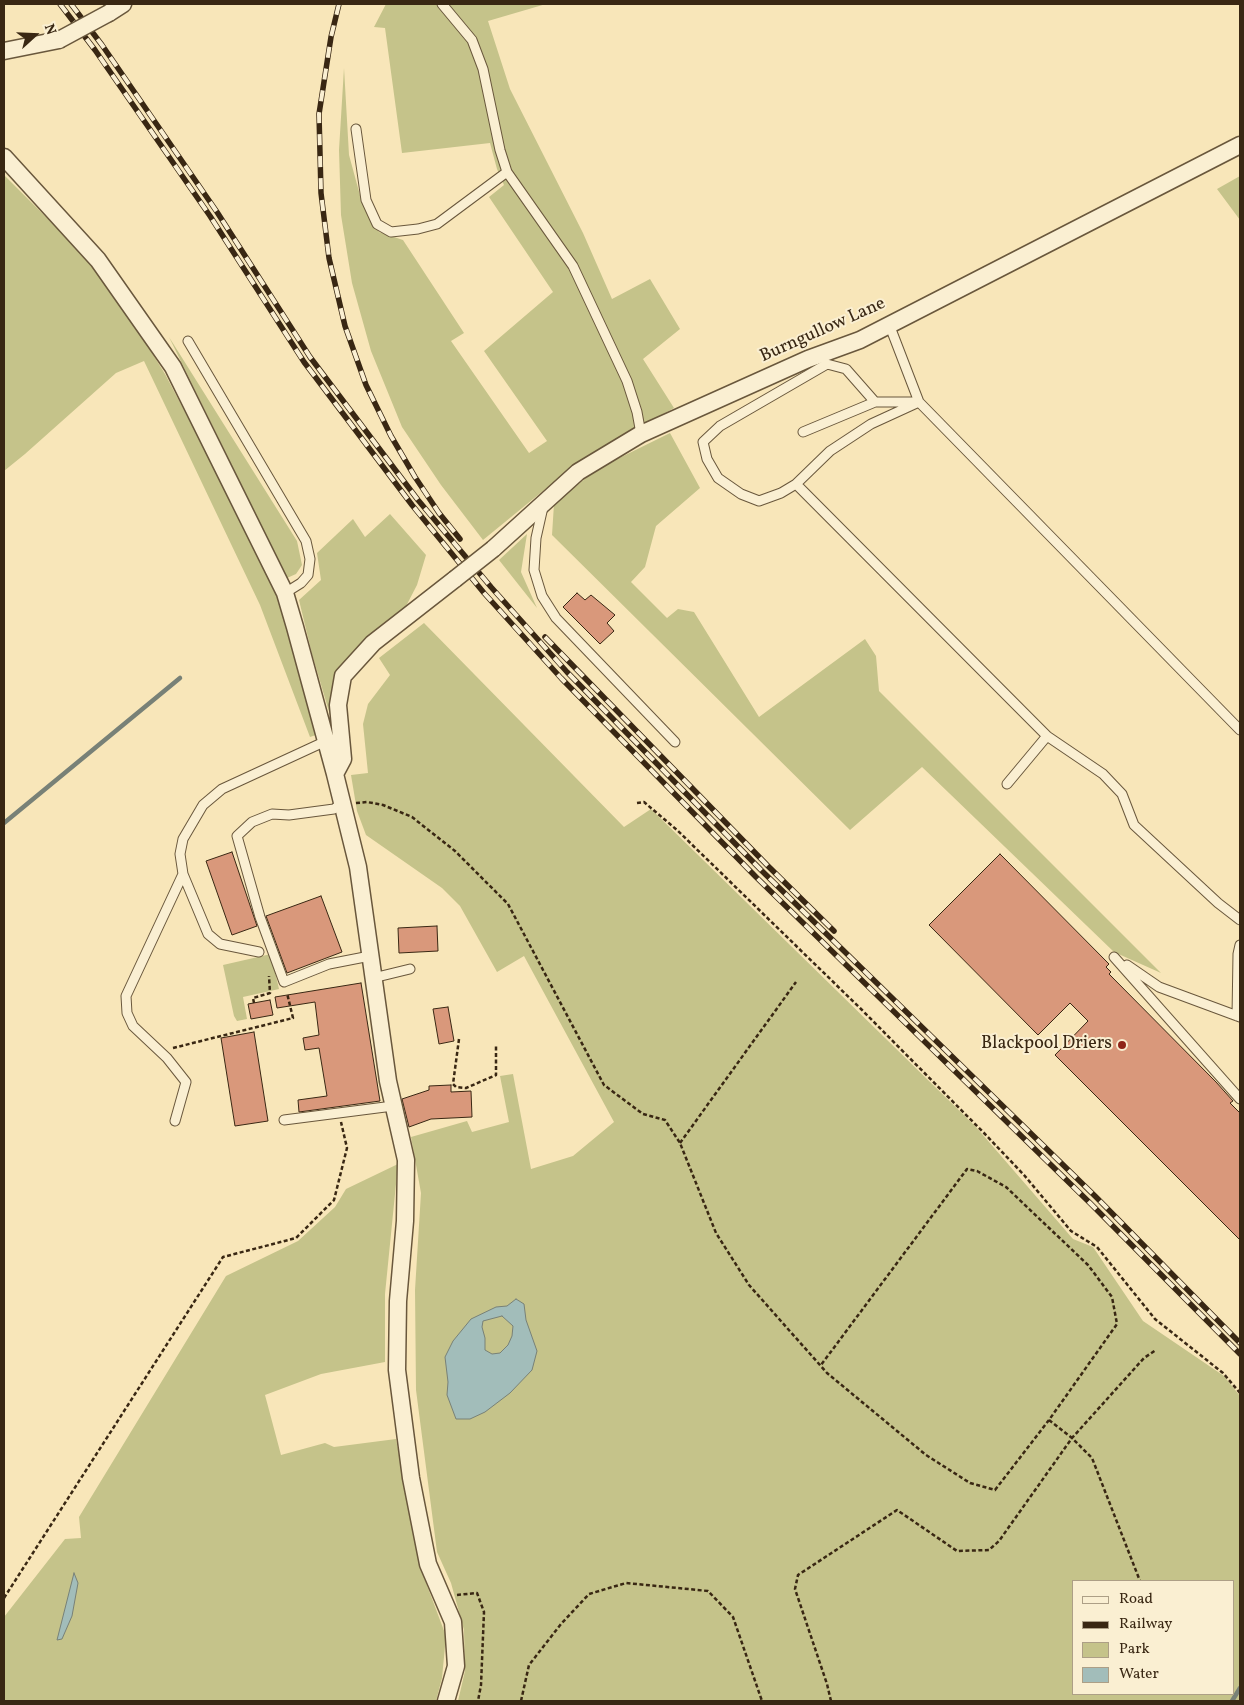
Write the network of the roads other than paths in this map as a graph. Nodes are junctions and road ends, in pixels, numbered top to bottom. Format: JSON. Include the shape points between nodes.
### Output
{"nodes":[{"id":1,"x":123,"y":4,"type":"edge"},
{"id":2,"x":442,"y":4,"type":"edge"},
{"id":3,"x":4,"y":51,"type":"edge"},
{"id":4,"x":356,"y":129,"type":"dead end"},
{"id":5,"x":1240,"y":145,"type":"edge"},
{"id":6,"x":4,"y":157,"type":"edge"},
{"id":7,"x":507,"y":172,"type":"junction"},
{"id":8,"x":889,"y":324,"type":"junction"},
{"id":9,"x":188,"y":341,"type":"dead end"},
{"id":10,"x":875,"y":402,"type":"junction"},
{"id":11,"x":919,"y":402,"type":"junction"},
{"id":12,"x":803,"y":432,"type":"dead end"},
{"id":13,"x":641,"y":434,"type":"junction"},
{"id":14,"x":796,"y":484,"type":"junction"},
{"id":15,"x":544,"y":503,"type":"junction"},
{"id":16,"x":285,"y":593,"type":"junction"},
{"id":17,"x":1240,"y":730,"type":"edge"},
{"id":18,"x":1047,"y":736,"type":"junction"},
{"id":19,"x":326,"y":740,"type":"junction"},
{"id":20,"x":675,"y":742,"type":"dead end"},
{"id":21,"x":335,"y":774,"type":"junction"},
{"id":22,"x":1007,"y":784,"type":"dead end"},
{"id":23,"x":342,"y":803,"type":"junction"},
{"id":24,"x":183,"y":874,"type":"junction"},
{"id":25,"x":1240,"y":920,"type":"edge"},
{"id":26,"x":1240,"y":946,"type":"edge"},
{"id":27,"x":259,"y":952,"type":"road end"},
{"id":28,"x":370,"y":956,"type":"junction"},
{"id":29,"x":410,"y":970,"type":"dead end"},
{"id":30,"x":373,"y":978,"type":"junction"},
{"id":31,"x":1239,"y":1017,"type":"edge"},
{"id":32,"x":1240,"y":1099,"type":"edge"},
{"id":33,"x":393,"y":1106,"type":"junction"},
{"id":34,"x":284,"y":1120,"type":"dead end"},
{"id":35,"x":175,"y":1121,"type":"dead end"},
{"id":36,"x":446,"y":1701,"type":"edge"}],
"edges":[{"from":1,"to":3,"type":"street","bridge":true,"via":[[59,40]]},
{"from":2,"to":7,"type":"lane","via":[[472,40],[483,69]]},
{"from":4,"to":7,"type":"lane","via":[[366,200],[377,224],[391,232],[437,224]]},
{"from":5,"to":8,"type":"street","name":"Burngullow Lane"},
{"from":6,"to":16,"type":"street","via":[[98,260],[173,367]]},
{"from":7,"to":13,"type":"lane","via":[[573,266],[627,381]]},
{"from":8,"to":11,"type":"lane"},
{"from":8,"to":13,"type":"street","name":"Burngullow Lane","via":[[860,340],[808,359]]},
{"from":9,"to":16,"type":"lane","via":[[306,541],[310,559],[308,575]]},
{"from":10,"to":11,"type":"lane"},
{"from":10,"to":12,"type":"lane"},
{"from":10,"to":14,"type":"lane","via":[[846,369],[827,364],[720,426],[703,442],[707,459],[718,478],[741,494],[759,501]]},
{"from":11,"to":14,"type":"lane","via":[[830,451]]},
{"from":11,"to":17,"type":"lane"},
{"from":13,"to":15,"type":"street","name":"Burngullow Lane","via":[[578,472]]},
{"from":14,"to":18,"type":"lane"},
{"from":15,"to":20,"type":"lane","via":[[536,538],[534,570],[542,596],[556,618]]},
{"from":15,"to":21,"type":"street","name":"Burngullow Lane","bridge":true,"via":[[493,549],[373,642],[343,676],[338,705],[343,759]]},
{"from":16,"to":19,"type":"street"},
{"from":18,"to":22,"type":"lane"},
{"from":18,"to":25,"type":"lane","via":[[1103,774],[1122,794],[1134,825]]},
{"from":19,"to":21,"type":"street"},
{"from":19,"to":24,"type":"lane","via":[[222,789],[203,805],[183,839],[180,854]]},
{"from":21,"to":23,"type":"street"},
{"from":23,"to":28,"type":"street","via":[[358,867]]},
{"from":23,"to":28,"type":"lane","via":[[334,810],[272,814],[252,822],[237,836],[260,917],[284,982],[329,964]]},
{"from":24,"to":27,"type":"lane","via":[[208,934],[220,944]]},
{"from":24,"to":35,"type":"lane","via":[[126,996],[127,1013],[133,1026],[168,1058],[186,1082]]},
{"from":26,"to":31,"type":"lane"},
{"from":28,"to":30,"type":"street"},
{"from":29,"to":30,"type":"lane"},
{"from":30,"to":33,"type":"street"},
{"from":31,"to":32,"type":"lane","via":[[1159,987],[1114,957]]},
{"from":33,"to":34,"type":"lane"},
{"from":33,"to":36,"type":"street","via":[[406,1160],[397,1370],[411,1478],[428,1564],[453,1622],[456,1666]]}]}
